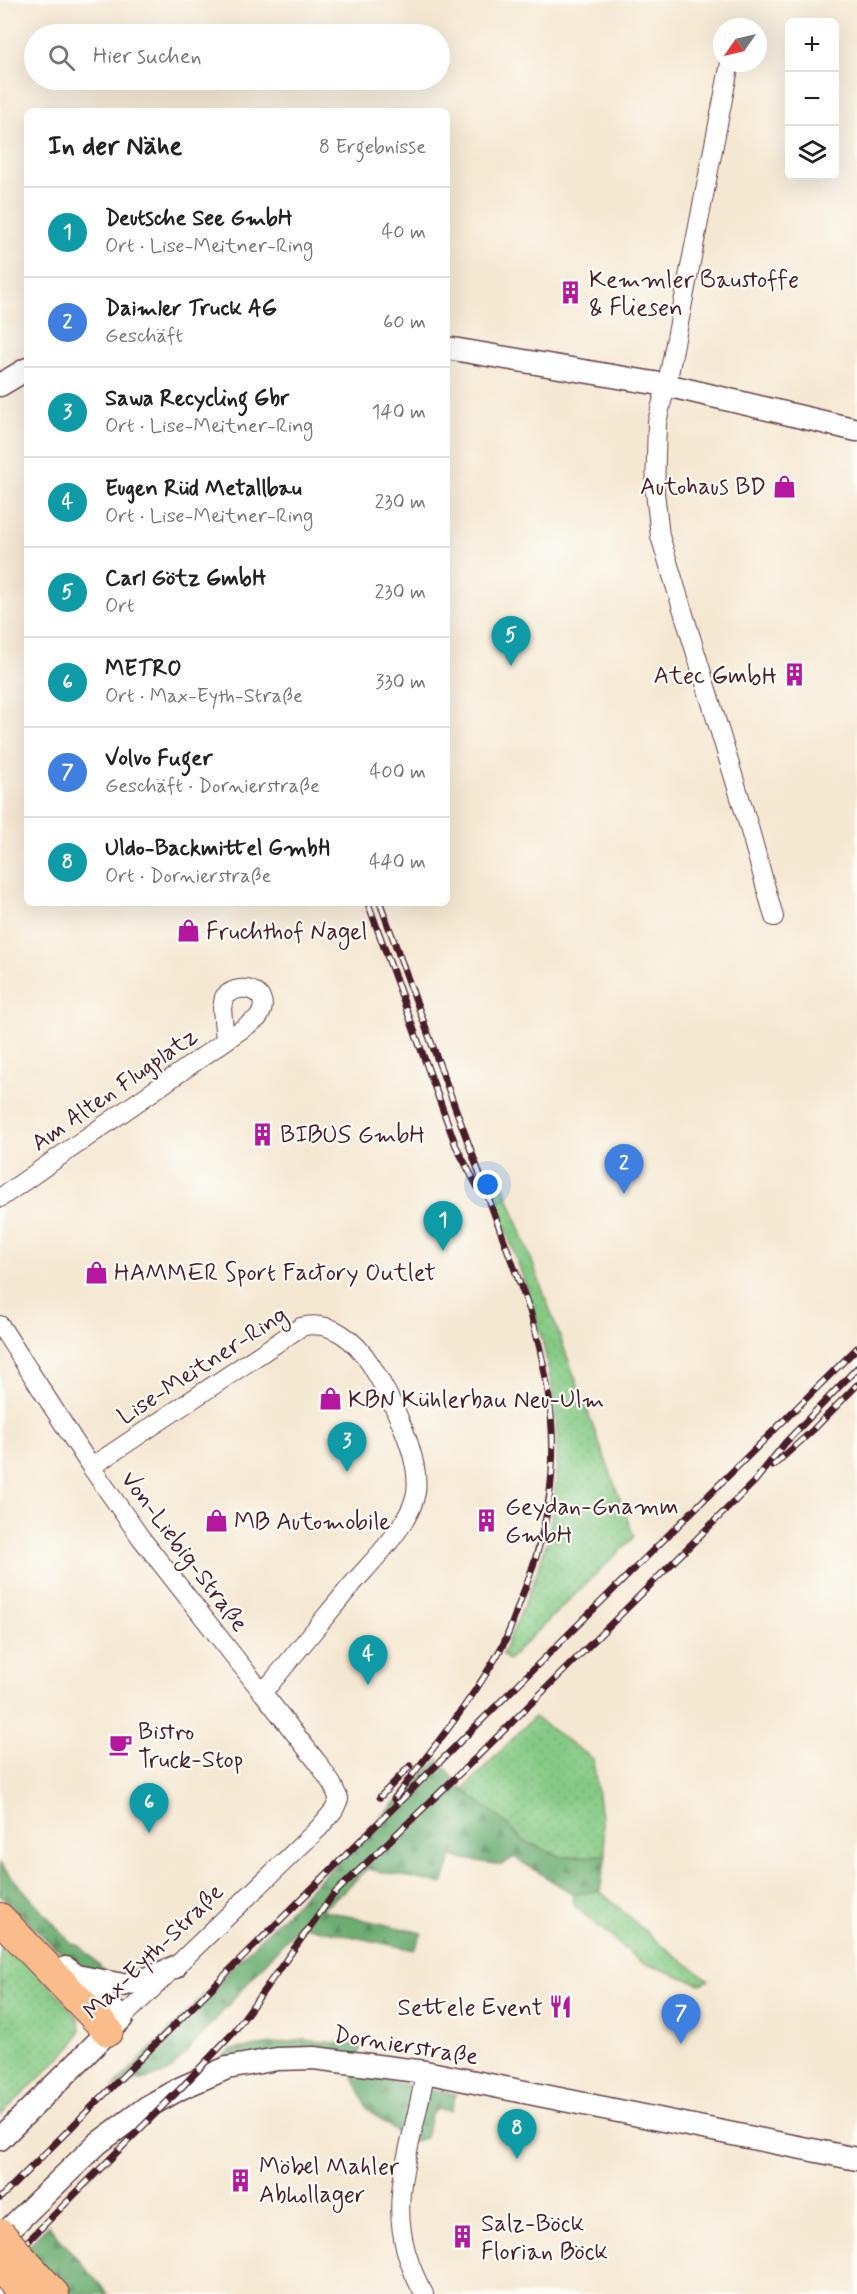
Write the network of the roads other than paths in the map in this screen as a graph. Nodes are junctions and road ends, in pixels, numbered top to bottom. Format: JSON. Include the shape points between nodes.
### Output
{"nodes":[{"id":1,"x":728,"y":72,"type":"edge"},
{"id":2,"x":450,"y":349,"type":"edge"},
{"id":3,"x":24,"y":371,"type":"edge"},
{"id":4,"x":0,"y":385,"type":"edge"},
{"id":5,"x":666,"y":385,"type":"junction"},
{"id":6,"x":857,"y":430,"type":"edge"},
{"id":7,"x":774,"y":917,"type":"dead end"},
{"id":8,"x":225,"y":1040,"type":"dead end"},
{"id":9,"x":0,"y":1198,"type":"edge"},
{"id":10,"x":0,"y":1325,"type":"edge"},
{"id":11,"x":91,"y":1467,"type":"junction"},
{"id":12,"x":262,"y":1691,"type":"junction"},
{"id":13,"x":339,"y":1799,"type":"joint"},
{"id":14,"x":0,"y":1904,"type":"edge"},
{"id":15,"x":0,"y":1918,"type":"edge"},
{"id":16,"x":175,"y":1967,"type":"junction"},
{"id":17,"x":73,"y":1975,"type":"junction"},
{"id":18,"x":115,"y":2025,"type":"junction"},
{"id":19,"x":425,"y":2072,"type":"junction"},
{"id":20,"x":0,"y":2139,"type":"edge"},
{"id":21,"x":857,"y":2159,"type":"edge"},
{"id":22,"x":0,"y":2234,"type":"edge"},
{"id":23,"x":0,"y":2238,"type":"edge"},
{"id":24,"x":14,"y":2274,"type":"edge"},
{"id":25,"x":54,"y":2294,"type":"edge"},
{"id":26,"x":424,"y":2294,"type":"edge"}],
"edges":[{"from":1,"to":5,"type":"street"},
{"from":2,"to":5,"type":"street"},
{"from":3,"to":4,"type":"street"},
{"from":5,"to":6,"type":"street"},
{"from":5,"to":7,"type":"street","via":[[657,422],[655,492],[660,536]]},
{"from":8,"to":9,"type":"street","name":"Am Alten Flugplatz"},
{"from":10,"to":11,"type":"street","name":"Von-Liebig-Straße"},
{"from":11,"to":12,"type":"street","name":"Von-Liebig-Straße","via":[[141,1538]]},
{"from":11,"to":12,"type":"street","name":"Lise-Meitner-Ring","via":[[301,1327],[312,1324],[337,1330],[368,1360],[402,1425],[416,1479],[414,1502],[391,1539]]},
{"from":12,"to":13,"type":"street","name":"Von-Liebig-Straße","via":[[318,1763]]},
{"from":13,"to":16,"type":"street","name":"Max-Eyth-Straße","via":[[318,1828]]},
{"from":14,"to":17,"type":"street"},
{"from":15,"to":18,"type":"highway"},
{"from":16,"to":17,"type":"street","via":[[123,1985]]},
{"from":16,"to":18,"type":"street","name":"Max-Eyth-Straße"},
{"from":17,"to":18,"type":"street"},
{"from":18,"to":20,"type":"street","name":"Max-Eyth-Straße"},
{"from":19,"to":21,"type":"street","name":"Dornierstraße"},
{"from":19,"to":23,"type":"street","name":"Dornierstraße","via":[[296,2057],[227,2068],[181,2088],[121,2124]]},
{"from":19,"to":26,"type":"street","via":[[409,2142],[399,2215],[405,2252]]},
{"from":22,"to":24,"type":"highway","bridge":true},
{"from":24,"to":25,"type":"highway"}]}
